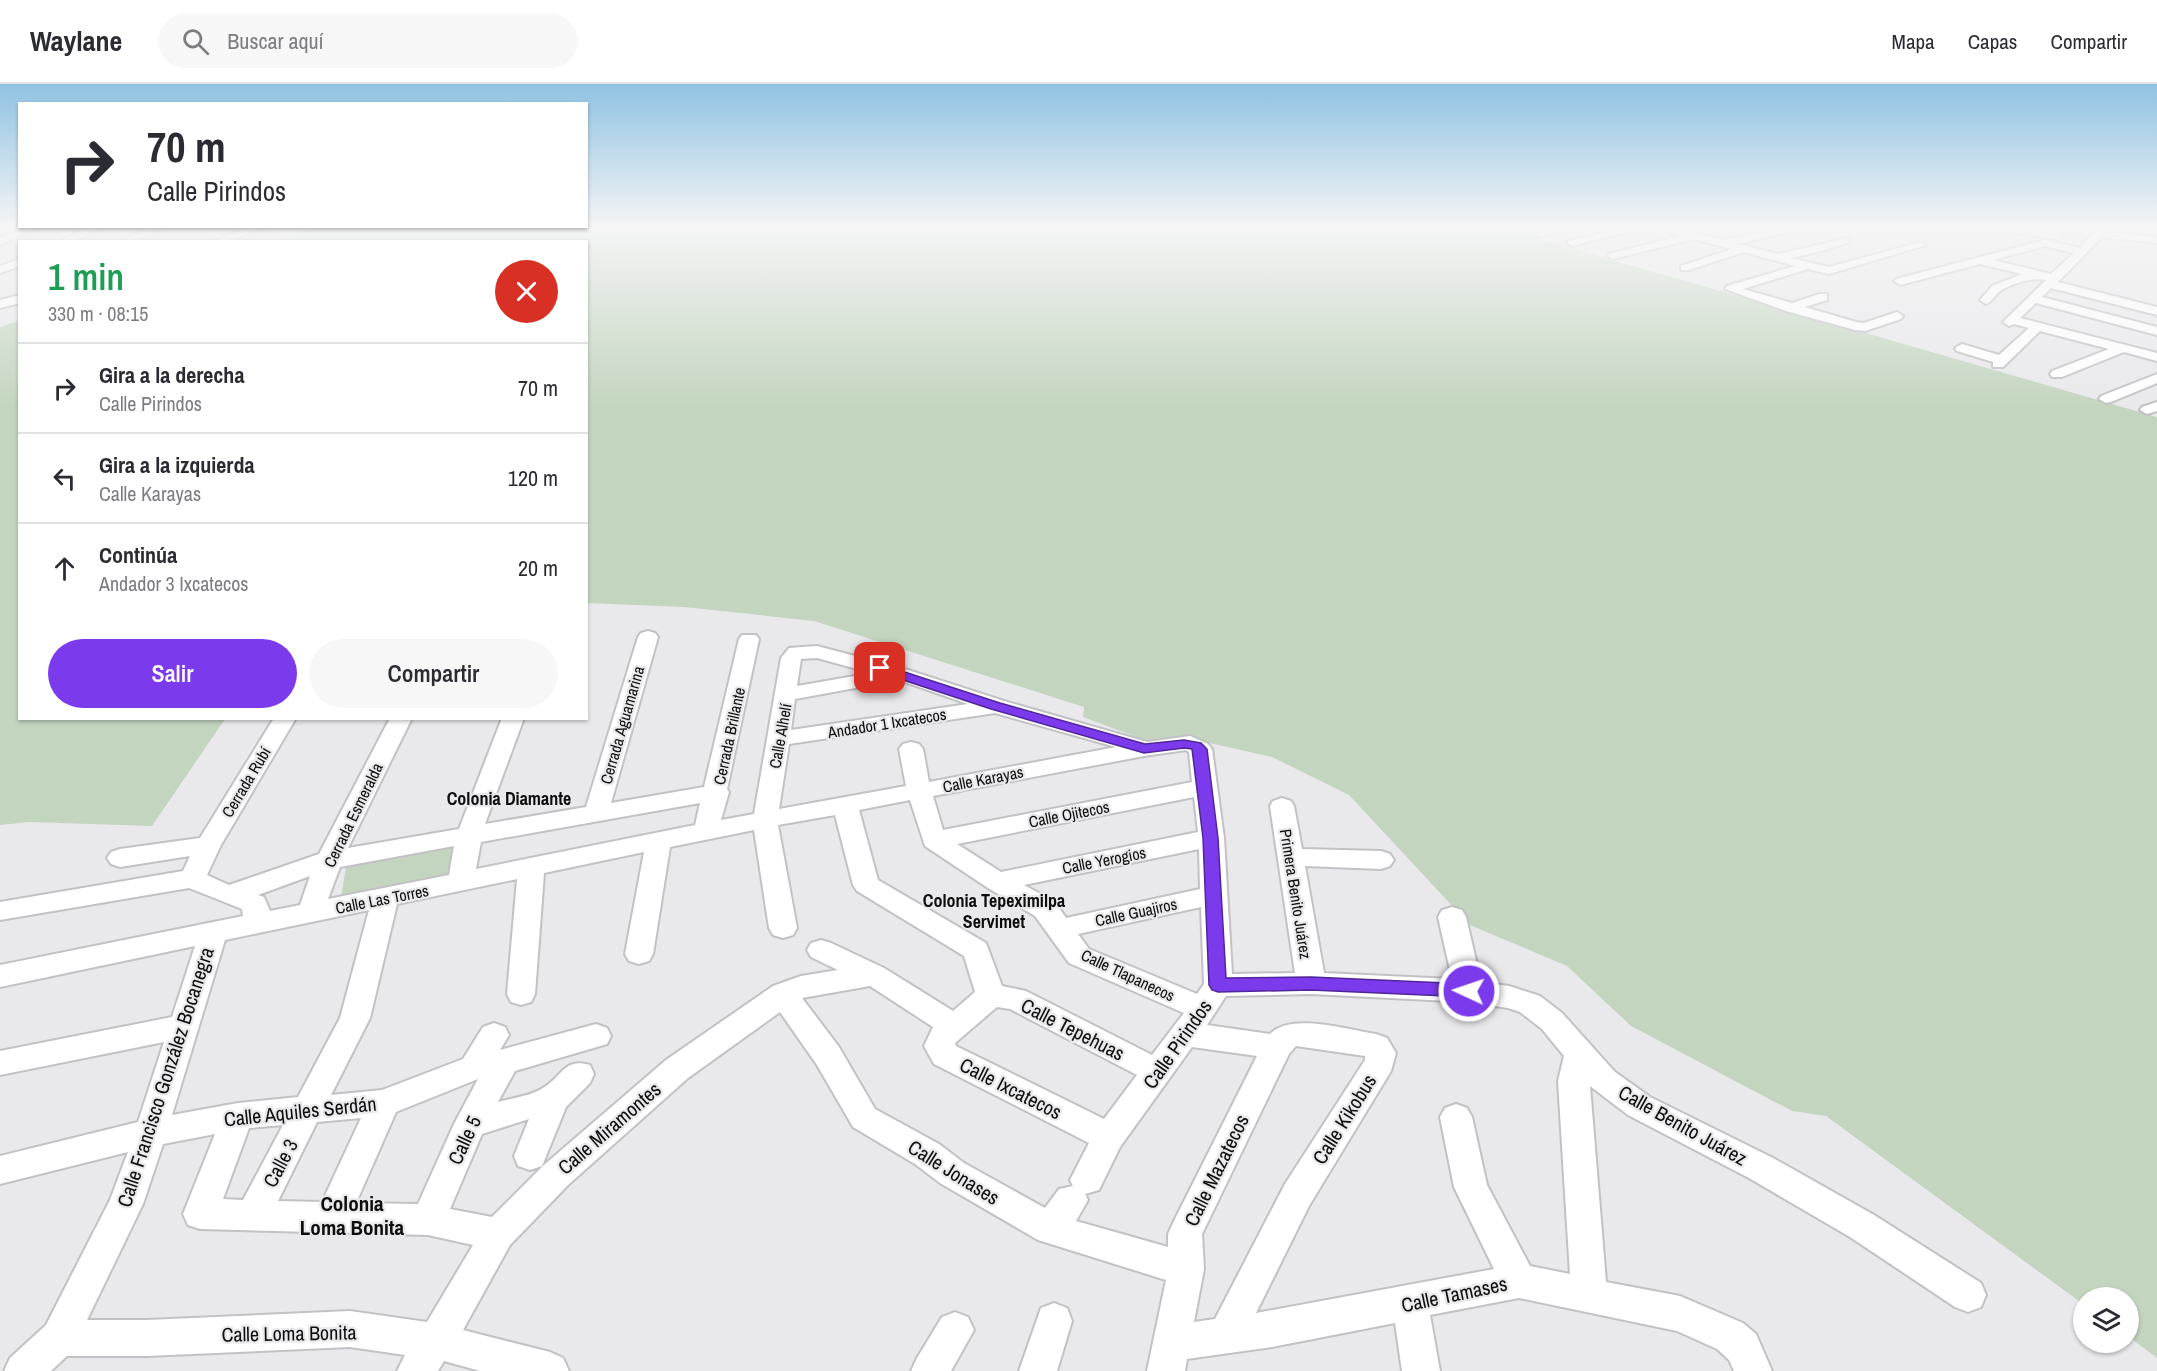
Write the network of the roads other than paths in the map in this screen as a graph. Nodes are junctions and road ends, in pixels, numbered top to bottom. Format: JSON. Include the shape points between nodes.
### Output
{"nodes":[{"id":1,"x":1733,"y":287,"type":"edge"},
{"id":2,"x":2000,"y":287,"type":"edge"},
{"id":3,"x":2048,"y":287,"type":"edge"},
{"id":4,"x":2067,"y":287,"type":"edge"},
{"id":5,"x":1823,"y":297,"type":"dead end"},
{"id":6,"x":2035,"y":299,"type":"junction"},
{"id":7,"x":1986,"y":300,"type":"dead end"},
{"id":8,"x":1790,"y":308,"type":"junction"},
{"id":9,"x":2157,"y":311,"type":"edge"},
{"id":10,"x":1897,"y":316,"type":"dead end"},
{"id":11,"x":2038,"y":326,"type":"junction"},
{"id":12,"x":2157,"y":331,"type":"edge"},
{"id":13,"x":1962,"y":348,"type":"dead end"},
{"id":14,"x":2123,"y":348,"type":"junction"},
{"id":15,"x":2157,"y":357,"type":"edge"},
{"id":16,"x":2057,"y":374,"type":"dead end"},
{"id":17,"x":2157,"y":378,"type":"edge"},
{"id":18,"x":2106,"y":399,"type":"dead end"},
{"id":19,"x":648,"y":637,"type":"dead end"},
{"id":20,"x":750,"y":639,"type":"dead end"},
{"id":21,"x":901,"y":674,"type":"junction"},
{"id":22,"x":787,"y":694,"type":"junction"},
{"id":23,"x":996,"y":706,"type":"junction"},
{"id":24,"x":284,"y":720,"type":"edge"},
{"id":25,"x":400,"y":720,"type":"edge"},
{"id":26,"x":512,"y":720,"type":"edge"},
{"id":27,"x":779,"y":739,"type":"junction"},
{"id":28,"x":910,"y":749,"type":"dead end"},
{"id":29,"x":1144,"y":749,"type":"junction"},
{"id":30,"x":1200,"y":749,"type":"joint"},
{"id":31,"x":1204,"y":787,"type":"junction"},
{"id":32,"x":919,"y":791,"type":"junction"},
{"id":33,"x":717,"y":792,"type":"junction"},
{"id":34,"x":845,"y":805,"type":"junction"},
{"id":35,"x":1282,"y":806,"type":"dead end"},
{"id":36,"x":596,"y":813,"type":"junction"},
{"id":37,"x":765,"y":821,"type":"junction"},
{"id":38,"x":706,"y":831,"type":"junction"},
{"id":39,"x":469,"y":835,"type":"junction"},
{"id":40,"x":1211,"y":838,"type":"junction"},
{"id":41,"x":934,"y":840,"type":"junction"},
{"id":42,"x":658,"y":842,"type":"junction"},
{"id":43,"x":208,"y":845,"type":"junction"},
{"id":44,"x":1290,"y":857,"type":"junction"},
{"id":45,"x":120,"y":858,"type":"dead end"},
{"id":46,"x":329,"y":860,"type":"junction"},
{"id":47,"x":1381,"y":860,"type":"dead end"},
{"id":48,"x":531,"y":868,"type":"junction"},
{"id":49,"x":193,"y":878,"type":"junction"},
{"id":50,"x":997,"y":882,"type":"junction"},
{"id":51,"x":461,"y":883,"type":"junction"},
{"id":52,"x":232,"y":894,"type":"junction"},
{"id":53,"x":1213,"y":895,"type":"junction"},
{"id":54,"x":385,"y":899,"type":"junction"},
{"id":55,"x":0,"y":911,"type":"edge"},
{"id":56,"x":310,"y":913,"type":"junction"},
{"id":57,"x":1452,"y":917,"type":"dead end"},
{"id":58,"x":258,"y":923,"type":"junction"},
{"id":59,"x":783,"y":928,"type":"dead end"},
{"id":60,"x":1059,"y":929,"type":"junction"},
{"id":61,"x":213,"y":934,"type":"junction"},
{"id":62,"x":821,"y":950,"type":"dead end"},
{"id":63,"x":639,"y":954,"type":"dead end"},
{"id":64,"x":874,"y":975,"type":"junction"},
{"id":65,"x":0,"y":976,"type":"edge"},
{"id":66,"x":1311,"y":983,"type":"junction"},
{"id":67,"x":1469,"y":991,"type":"junction"},
{"id":68,"x":521,"y":994,"type":"dead end"},
{"id":69,"x":783,"y":994,"type":"junction"},
{"id":70,"x":991,"y":995,"type":"junction"},
{"id":71,"x":1211,"y":997,"type":"junction"},
{"id":72,"x":954,"y":1026,"type":"junction"},
{"id":73,"x":182,"y":1027,"type":"junction"},
{"id":74,"x":1185,"y":1034,"type":"junction"},
{"id":75,"x":596,"y":1036,"type":"dead end"},
{"id":76,"x":1277,"y":1047,"type":"junction"},
{"id":77,"x":1580,"y":1052,"type":"junction"},
{"id":78,"x":491,"y":1055,"type":"junction"},
{"id":79,"x":0,"y":1063,"type":"edge"},
{"id":80,"x":1158,"y":1072,"type":"junction"},
{"id":81,"x":579,"y":1074,"type":"dead end"},
{"id":82,"x":553,"y":1100,"type":"junction"},
{"id":83,"x":384,"y":1103,"type":"junction"},
{"id":84,"x":307,"y":1111,"type":"junction"},
{"id":85,"x":238,"y":1116,"type":"junction"},
{"id":86,"x":1456,"y":1117,"type":"dead end"},
{"id":87,"x":470,"y":1124,"type":"junction"},
{"id":88,"x":151,"y":1133,"type":"junction"},
{"id":89,"x":1109,"y":1137,"type":"junction"},
{"id":90,"x":530,"y":1156,"type":"dead end"},
{"id":91,"x":0,"y":1170,"type":"edge"},
{"id":92,"x":253,"y":1215,"type":"junction"},
{"id":93,"x":333,"y":1216,"type":"junction"},
{"id":94,"x":428,"y":1220,"type":"junction"},
{"id":95,"x":1050,"y":1229,"type":"junction"},
{"id":96,"x":498,"y":1234,"type":"junction"},
{"id":97,"x":1186,"y":1269,"type":"junction"},
{"id":98,"x":1519,"y":1281,"type":"junction"},
{"id":99,"x":1589,"y":1295,"type":"junction"},
{"id":100,"x":1968,"y":1295,"type":"dead end"},
{"id":101,"x":1410,"y":1304,"type":"junction"},
{"id":102,"x":1054,"y":1321,"type":"dead end"},
{"id":103,"x":955,"y":1330,"type":"dead end"},
{"id":104,"x":1226,"y":1336,"type":"junction"},
{"id":105,"x":59,"y":1338,"type":"junction"},
{"id":106,"x":426,"y":1356,"type":"edge"},
{"id":107,"x":1169,"y":1357,"type":"edge"},
{"id":108,"x":23,"y":1371,"type":"edge"},
{"id":109,"x":550,"y":1371,"type":"edge"},
{"id":110,"x":930,"y":1371,"type":"edge"},
{"id":111,"x":1038,"y":1371,"type":"edge"},
{"id":112,"x":1421,"y":1371,"type":"edge"},
{"id":113,"x":1753,"y":1371,"type":"edge"}],
"edges":[{"from":1,"to":8,"type":"street"},
{"from":2,"to":7,"type":"street"},
{"from":3,"to":6,"type":"street"},
{"from":4,"to":9,"type":"street"},
{"from":5,"to":8,"type":"street"},
{"from":6,"to":11,"type":"street","via":[[2012,321]]},
{"from":6,"to":12,"type":"street"},
{"from":8,"to":10,"type":"street","via":[[1855,327]]},
{"from":11,"to":13,"type":"street","via":[[1999,362]]},
{"from":11,"to":14,"type":"street"},
{"from":14,"to":15,"type":"street"},
{"from":14,"to":16,"type":"street"},
{"from":17,"to":18,"type":"street"},
{"from":19,"to":36,"type":"street","name":"Cerrada Aguamarina"},
{"from":20,"to":33,"type":"street","name":"Cerrada Brillante"},
{"from":21,"to":22,"type":"street"},
{"from":21,"to":22,"type":"street","name":"Calle Alhelí","via":[[817,651],[796,652],[791,658]]},
{"from":21,"to":23,"type":"street"},
{"from":22,"to":27,"type":"street","name":"Calle Alhelí"},
{"from":23,"to":27,"type":"street","name":"Andador 1 Ixcatecos"},
{"from":23,"to":29,"type":"street"},
{"from":24,"to":43,"type":"street","name":"Cerrada Rubí"},
{"from":25,"to":46,"type":"street","name":"Cerrada Esmeralda"},
{"from":26,"to":39,"type":"street"},
{"from":27,"to":37,"type":"street","name":"Calle Alhelí"},
{"from":28,"to":32,"type":"street"},
{"from":29,"to":30,"type":"street","name":"Calle Karayas","via":[[1191,744]]},
{"from":29,"to":32,"type":"street","name":"Calle Karayas"},
{"from":30,"to":31,"type":"street","name":"Calle Pirindos"},
{"from":31,"to":40,"type":"street","name":"Calle Pirindos"},
{"from":31,"to":41,"type":"street","name":"Calle Ojitecos"},
{"from":32,"to":34,"type":"street","name":"Calle Karayas"},
{"from":32,"to":41,"type":"street"},
{"from":33,"to":36,"type":"street"},
{"from":33,"to":38,"type":"street","name":"Cerrada Brillante"},
{"from":34,"to":37,"type":"street","name":"Calle Karayas"},
{"from":34,"to":70,"type":"street","via":[[866,885],[976,950]]},
{"from":35,"to":44,"type":"street","name":"Primera Benito Juárez"},
{"from":36,"to":39,"type":"street"},
{"from":37,"to":38,"type":"street","name":"Calle Las Torres"},
{"from":37,"to":59,"type":"street"},
{"from":38,"to":42,"type":"street","name":"Calle Las Torres"},
{"from":39,"to":46,"type":"street"},
{"from":39,"to":51,"type":"street"},
{"from":40,"to":50,"type":"street","name":"Calle Yerogios"},
{"from":40,"to":53,"type":"street","name":"Calle Pirindos"},
{"from":41,"to":50,"type":"street","name":"Calle Tlapanecos"},
{"from":42,"to":48,"type":"street","name":"Calle Las Torres"},
{"from":42,"to":63,"type":"street"},
{"from":43,"to":45,"type":"street"},
{"from":43,"to":49,"type":"street","name":"Cerrada Rubí"},
{"from":44,"to":47,"type":"street"},
{"from":44,"to":66,"type":"street","name":"Primera Benito Juárez"},
{"from":46,"to":52,"type":"street"},
{"from":46,"to":56,"type":"street","name":"Cerrada Esmeralda"},
{"from":48,"to":51,"type":"street","name":"Calle Las Torres"},
{"from":48,"to":68,"type":"street"},
{"from":49,"to":52,"type":"street","via":[[206,888]]},
{"from":49,"to":55,"type":"street"},
{"from":50,"to":60,"type":"street","name":"Calle Tlapanecos","via":[[1045,909]]},
{"from":51,"to":54,"type":"street","name":"Calle Las Torres"},
{"from":52,"to":58,"type":"street","via":[[255,904]]},
{"from":53,"to":60,"type":"street","name":"Calle Guajiros"},
{"from":53,"to":71,"type":"street","name":"Calle Pirindos"},
{"from":54,"to":56,"type":"street","name":"Calle Las Torres"},
{"from":54,"to":84,"type":"street","name":"Calle 3","via":[[356,1018]]},
{"from":56,"to":58,"type":"street","name":"Calle Las Torres"},
{"from":57,"to":67,"type":"street"},
{"from":58,"to":61,"type":"street","name":"Calle Las Torres"},
{"from":60,"to":71,"type":"street","name":"Calle Tlapanecos","via":[[1079,956]]},
{"from":61,"to":65,"type":"street","name":"Calle Las Torres"},
{"from":61,"to":73,"type":"street","name":"Calle Francisco González Bocanegra"},
{"from":62,"to":64,"type":"street"},
{"from":64,"to":69,"type":"street","name":"Calle Miramontes","via":[[801,987]]},
{"from":64,"to":72,"type":"street"},
{"from":66,"to":67,"type":"street","name":"Calle Benito Juárez"},
{"from":66,"to":71,"type":"street","name":"Calle Benito Juárez"},
{"from":67,"to":77,"type":"street","name":"Calle Benito Juárez","via":[[1530,1004]]},
{"from":69,"to":95,"type":"street","name":"Calle Jonases","via":[[828,1056],[864,1118]]},
{"from":69,"to":96,"type":"street","name":"Calle Miramontes","via":[[677,1068],[556,1175]]},
{"from":70,"to":72,"type":"street","name":"Calle Ixcatecos"},
{"from":70,"to":80,"type":"street","name":"Calle Tepehuas","via":[[1016,999]]},
{"from":71,"to":74,"type":"street","name":"Calle Pirindos"},
{"from":72,"to":89,"type":"street","name":"Calle Ixcatecos","via":[[939,1046],[945,1055]]},
{"from":73,"to":79,"type":"street"},
{"from":73,"to":88,"type":"street","name":"Calle Francisco González Bocanegra"},
{"from":74,"to":76,"type":"street"},
{"from":74,"to":80,"type":"street","name":"Calle Pirindos"},
{"from":75,"to":78,"type":"street","name":"Calle Aquiles Serdán"},
{"from":76,"to":97,"type":"street","name":"Calle Mazatecos","via":[[1185,1234]]},
{"from":76,"to":104,"type":"street","name":"Calle Kikobus","via":[[1287,1036],[1300,1034],[1376,1046],[1381,1053],[1380,1062],[1297,1195]]},
{"from":77,"to":99,"type":"street","via":[[1574,1081]]},
{"from":77,"to":100,"type":"street","name":"Calle Benito Juárez","via":[[1605,1081],[1639,1106],[1761,1168],[1862,1226]]},
{"from":78,"to":83,"type":"street","name":"Calle Aquiles Serdán"},
{"from":78,"to":87,"type":"street","name":"Calle 5"},
{"from":80,"to":89,"type":"street","name":"Calle Pirindos"},
{"from":81,"to":82,"type":"street"},
{"from":82,"to":87,"type":"street"},
{"from":82,"to":90,"type":"street"},
{"from":83,"to":84,"type":"street","name":"Calle Aquiles Serdán"},
{"from":83,"to":93,"type":"street"},
{"from":84,"to":85,"type":"street","name":"Calle Aquiles Serdán"},
{"from":84,"to":92,"type":"street","name":"Calle 3"},
{"from":85,"to":88,"type":"street","name":"Calle Aquiles Serdán"},
{"from":85,"to":92,"type":"street","via":[[200,1214]]},
{"from":86,"to":98,"type":"street","via":[[1471,1187]]},
{"from":87,"to":94,"type":"street","name":"Calle 5"},
{"from":88,"to":91,"type":"street","name":"Calle Aquiles Serdán"},
{"from":88,"to":105,"type":"street","name":"Calle Francisco González Bocanegra","via":[[126,1204]]},
{"from":89,"to":95,"type":"street","name":"Calle Pirindos","via":[[1079,1190]]},
{"from":92,"to":93,"type":"street"},
{"from":93,"to":94,"type":"street"},
{"from":94,"to":96,"type":"street"},
{"from":95,"to":97,"type":"street","name":"Calle Jonases"},
{"from":96,"to":106,"type":"street","name":"Calle Miramontes"},
{"from":97,"to":107,"type":"street","name":"Calle Mazatecos"},
{"from":98,"to":99,"type":"street","name":"Calle Tamases"},
{"from":98,"to":101,"type":"street","name":"Calle Tamases"},
{"from":99,"to":113,"type":"street","name":"Calle Tamases","via":[[1680,1314],[1730,1336],[1743,1347]]},
{"from":101,"to":104,"type":"street","name":"Calle Tamases"},
{"from":101,"to":112,"type":"street"},
{"from":102,"to":111,"type":"street"},
{"from":103,"to":110,"type":"street"},
{"from":104,"to":107,"type":"street","name":"Calle Tamases"},
{"from":105,"to":106,"type":"street","name":"Calle Loma Bonita","via":[[350,1329]]},
{"from":105,"to":108,"type":"street","name":"Calle Francisco González Bocanegra"},
{"from":106,"to":109,"type":"street","name":"Calle Loma Bonita"}]}
